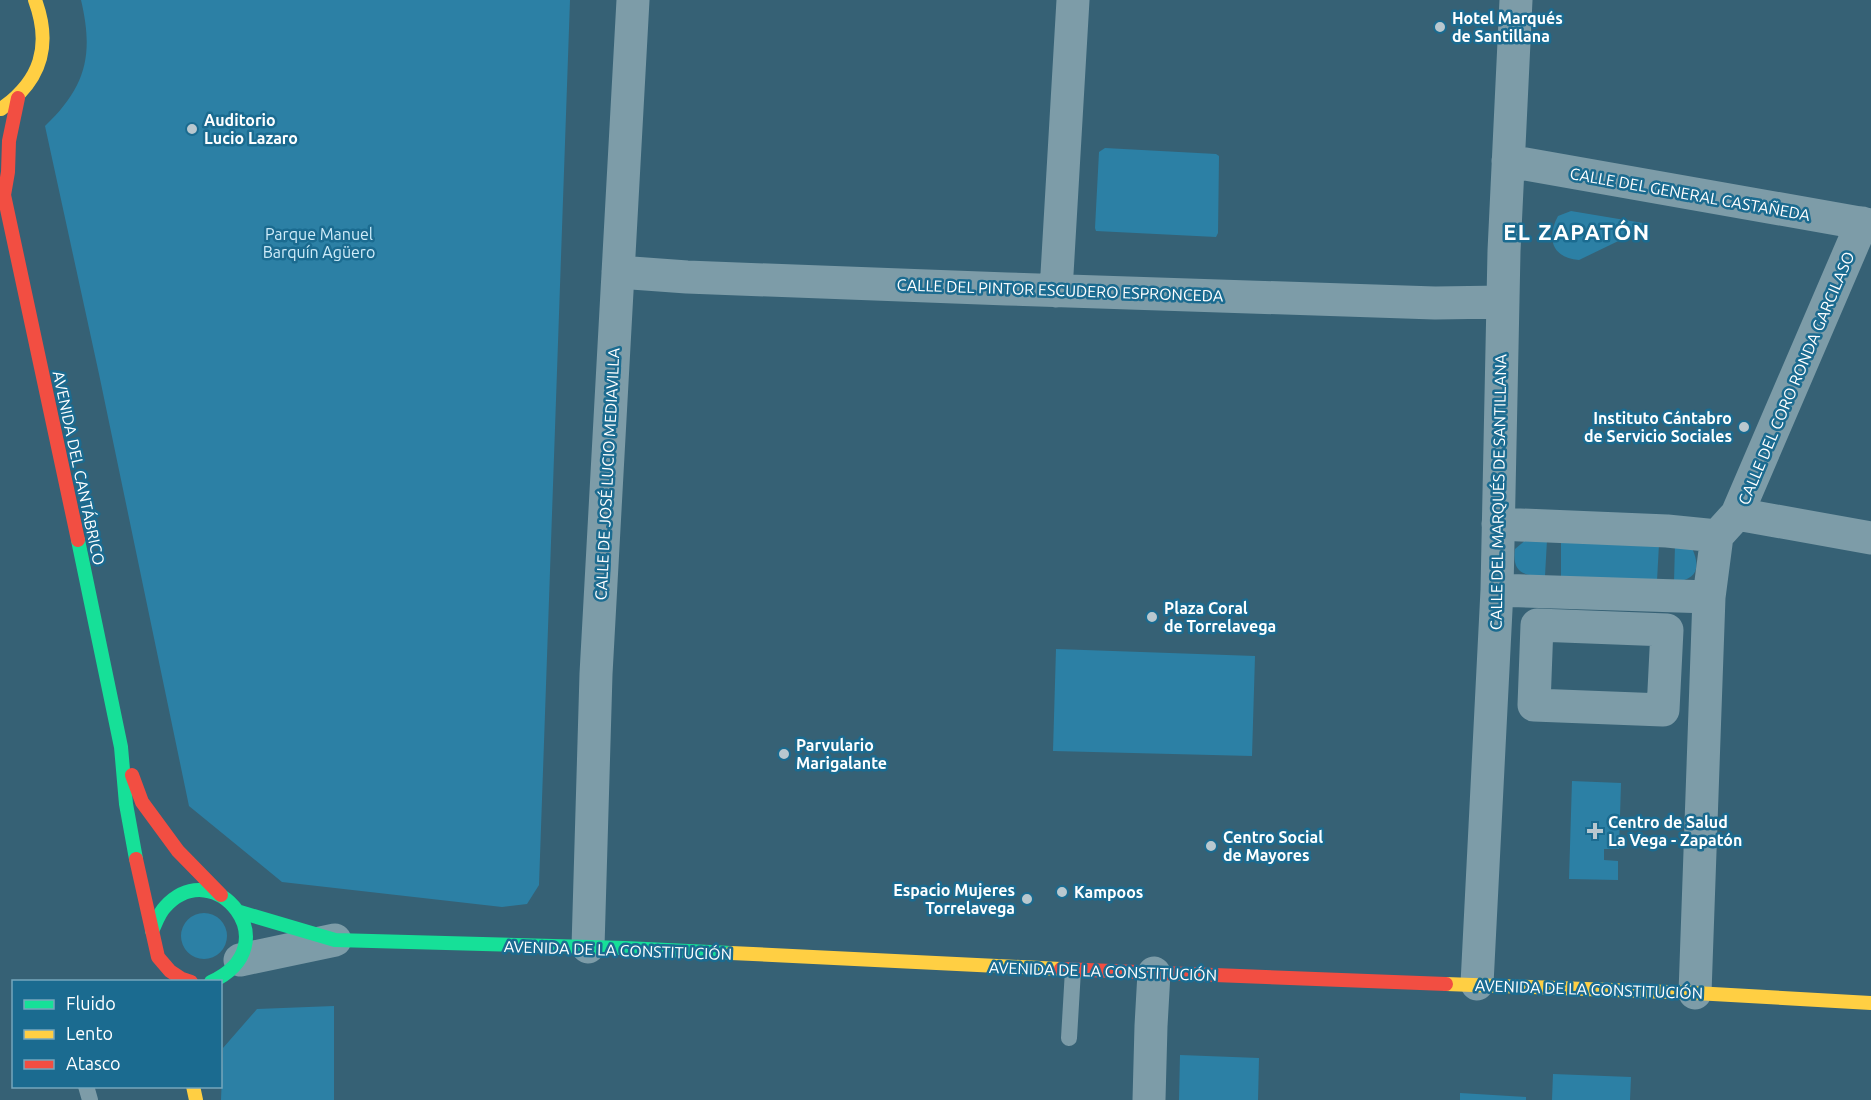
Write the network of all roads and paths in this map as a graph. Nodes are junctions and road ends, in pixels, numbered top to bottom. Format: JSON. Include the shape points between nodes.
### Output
{"nodes":[{"id":1,"x":35,"y":0,"type":"edge"},
{"id":2,"x":633,"y":0,"type":"edge"},
{"id":3,"x":1073,"y":0,"type":"edge"},
{"id":4,"x":1516,"y":0,"type":"edge"},
{"id":5,"x":18,"y":98,"type":"junction"},
{"id":6,"x":0,"y":109,"type":"edge"},
{"id":7,"x":1508,"y":161,"type":"junction"},
{"id":8,"x":2,"y":193,"type":"edge"},
{"id":9,"x":1866,"y":224,"type":"edge"},
{"id":10,"x":618,"y":272,"type":"junction"},
{"id":11,"x":1056,"y":291,"type":"junction"},
{"id":12,"x":1503,"y":302,"type":"junction"},
{"id":13,"x":1498,"y":524,"type":"junction"},
{"id":14,"x":1727,"y":525,"type":"junction"},
{"id":15,"x":1871,"y":538,"type":"edge"},
{"id":16,"x":1497,"y":590,"type":"junction"},
{"id":17,"x":1709,"y":597,"type":"junction"},
{"id":18,"x":1534,"y":705,"type":"joint"},
{"id":19,"x":121,"y":747,"type":"junction"},
{"id":20,"x":221,"y":895,"type":"junction"},
{"id":21,"x":240,"y":912,"type":"junction"},
{"id":22,"x":152,"y":931,"type":"junction"},
{"id":23,"x":335,"y":940,"type":"junction"},
{"id":24,"x":588,"y":947,"type":"junction"},
{"id":25,"x":158,"y":957,"type":"junction"},
{"id":26,"x":1073,"y":970,"type":"junction"},
{"id":27,"x":1154,"y":973,"type":"junction"},
{"id":28,"x":224,"y":976,"type":"edge"},
{"id":29,"x":164,"y":980,"type":"edge"},
{"id":30,"x":186,"y":980,"type":"edge"},
{"id":31,"x":1477,"y":984,"type":"junction"},
{"id":32,"x":1695,"y":993,"type":"junction"},
{"id":33,"x":1871,"y":1003,"type":"edge"},
{"id":34,"x":1069,"y":1038,"type":"dead end"},
{"id":35,"x":1149,"y":1100,"type":"edge"}],
"edges":[{"from":1,"to":5,"type":"street","name":"AVENIDA DEL CANTÁBRICO","via":[[43,21],[44,49],[35,76]]},
{"from":2,"to":10,"type":"street","name":"CALLE DE JOSÉ LUCIO MEDIAVILLA"},
{"from":3,"to":11,"type":"street"},
{"from":4,"to":7,"type":"street","name":"CALLE DEL MARQUÉS DE SANTILLANA"},
{"from":5,"to":6,"type":"street","name":"AVENIDA DEL CANTÁBRICO"},
{"from":5,"to":8,"type":"street","name":"AVENIDA DEL CANTÁBRICO"},
{"from":7,"to":9,"type":"street","name":"CALLE DEL GENERAL CASTAÑEDA"},
{"from":7,"to":12,"type":"street","name":"CALLE DEL MARQUÉS DE SANTILLANA"},
{"from":8,"to":19,"type":"street","name":"AVENIDA DEL CANTÁBRICO"},
{"from":9,"to":14,"type":"street","name":"CALLE DEL CORO RONDA GARCILASO"},
{"from":10,"to":11,"type":"street","name":"CALLE DEL PINTOR ESCUDERO ESPRONCEDA"},
{"from":10,"to":24,"type":"street","name":"CALLE DE JOSÉ LUCIO MEDIAVILLA","via":[[597,674]]},
{"from":11,"to":12,"type":"street","name":"CALLE DEL PINTOR ESCUDERO ESPRONCEDA"},
{"from":12,"to":13,"type":"street","name":"CALLE DEL MARQUÉS DE SANTILLANA"},
{"from":13,"to":14,"type":"street","via":[[1656,531]]},
{"from":13,"to":16,"type":"street","name":"CALLE DEL MARQUÉS DE SANTILLANA"},
{"from":14,"to":15,"type":"street"},
{"from":14,"to":17,"type":"street","name":"CALLE DEL CORO RONDA GARCILASO"},
{"from":16,"to":17,"type":"street"},
{"from":16,"to":31,"type":"street","name":"CALLE DEL MARQUÉS DE SANTILLANA"},
{"from":17,"to":32,"type":"street","name":"CALLE DEL CORO RONDA GARCILASO"},
{"from":18,"to":18,"type":"street","via":[[1663,710],[1667,630],[1537,625]]},
{"from":19,"to":20,"type":"street","name":"AVENIDA DEL CANTÁBRICO","via":[[142,802],[178,851]]},
{"from":19,"to":22,"type":"street","name":"AVENIDA DEL CANTÁBRICO","via":[[126,804]]},
{"from":20,"to":21,"type":"street","name":"AVENIDA DEL CANTÁBRICO"},
{"from":20,"to":22,"type":"street","via":[[192,891],[177,896],[165,906]]},
{"from":21,"to":23,"type":"street","name":"AVENIDA DE LA CONSTITUCIÓN"},
{"from":21,"to":28,"type":"street","via":[[245,923],[245,948]]},
{"from":22,"to":25,"type":"street","name":"AVENIDA DEL CANTÁBRICO"},
{"from":23,"to":24,"type":"street","name":"AVENIDA DE LA CONSTITUCIÓN"},
{"from":23,"to":28,"type":"street","name":"AVENIDA DE LA CONSTITUCIÓN"},
{"from":24,"to":26,"type":"street","name":"AVENIDA DE LA CONSTITUCIÓN"},
{"from":25,"to":29,"type":"street"},
{"from":25,"to":30,"type":"street","via":[[170,971]]},
{"from":26,"to":27,"type":"street","name":"AVENIDA DE LA CONSTITUCIÓN"},
{"from":26,"to":34,"type":"lane"},
{"from":27,"to":31,"type":"street","name":"AVENIDA DE LA CONSTITUCIÓN"},
{"from":27,"to":35,"type":"street"},
{"from":31,"to":32,"type":"street","name":"AVENIDA DE LA CONSTITUCIÓN"},
{"from":32,"to":33,"type":"street","name":"AVENIDA DE LA CONSTITUCIÓN"}]}
